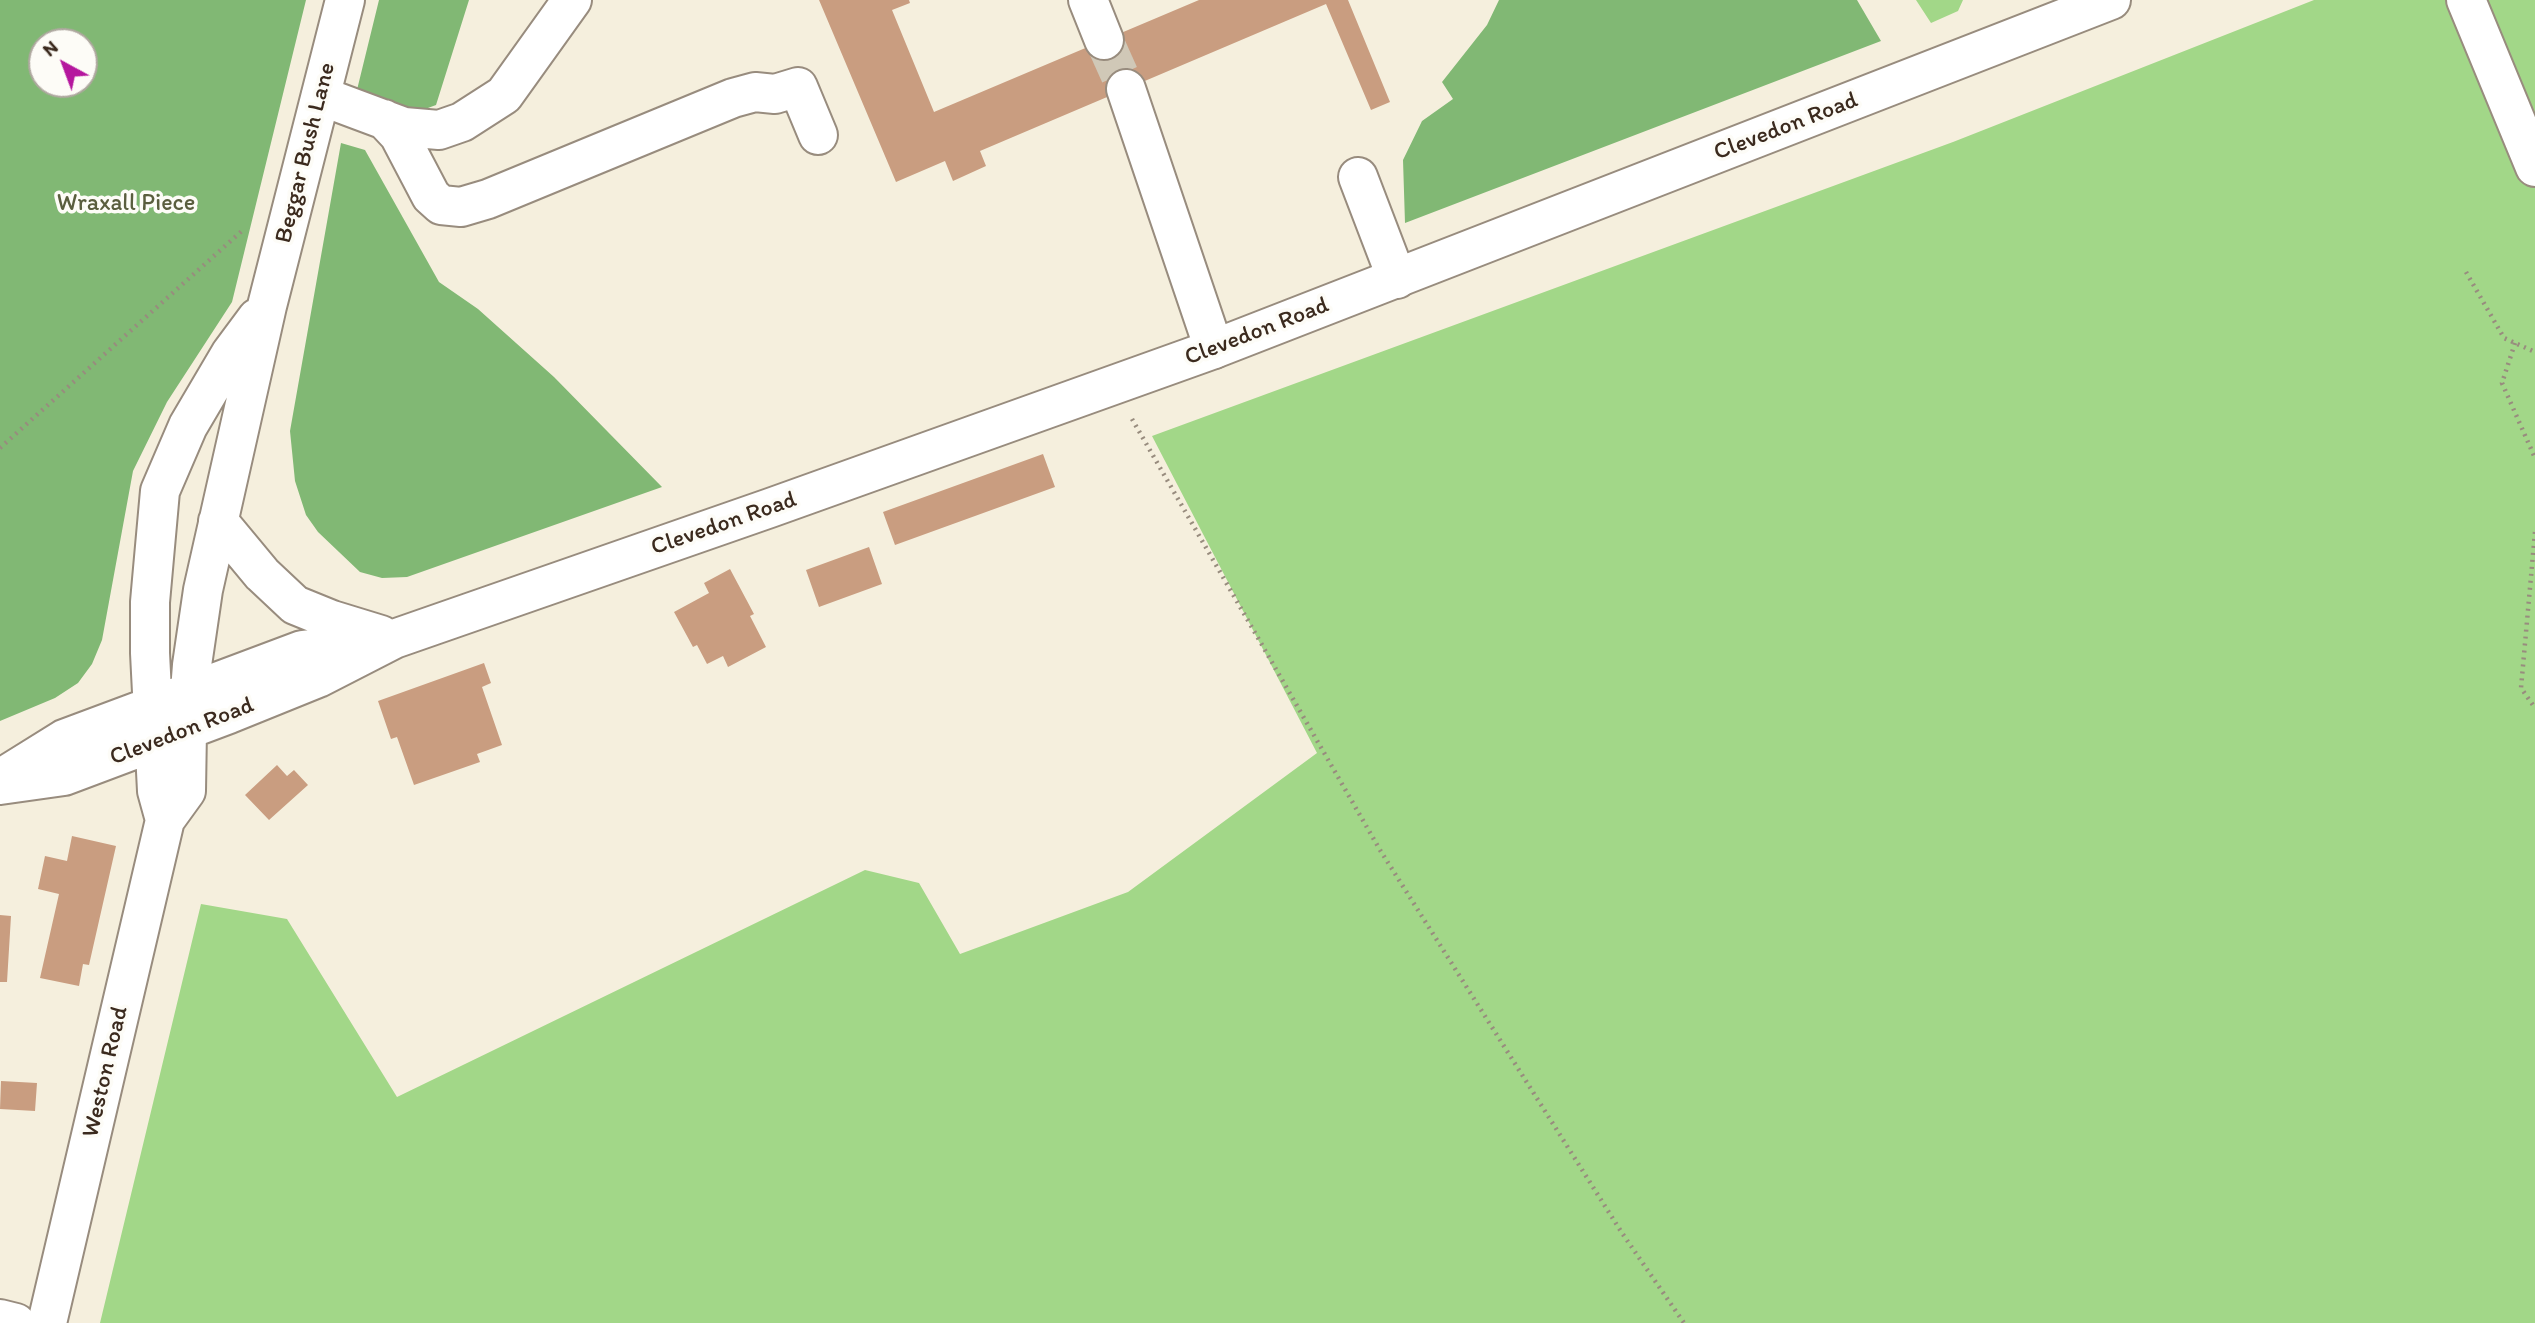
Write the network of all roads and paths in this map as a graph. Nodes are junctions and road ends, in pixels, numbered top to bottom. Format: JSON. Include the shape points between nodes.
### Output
{"nodes":[{"id":1,"x":345,"y":0,"type":"edge"},
{"id":2,"x":572,"y":0,"type":"edge"},
{"id":3,"x":1088,"y":0,"type":"edge"},
{"id":4,"x":2111,"y":0,"type":"edge"},
{"id":5,"x":2466,"y":0,"type":"edge"},
{"id":6,"x":1104,"y":40,"type":"tunnel mouth"},
{"id":7,"x":1126,"y":89,"type":"tunnel mouth"},
{"id":8,"x":321,"y":96,"type":"junction"},
{"id":9,"x":384,"y":119,"type":"junction"},
{"id":10,"x":818,"y":135,"type":"dead end"},
{"id":11,"x":2535,"y":167,"type":"edge"},
{"id":12,"x":1358,"y":177,"type":"dead end"},
{"id":13,"x":248,"y":225,"type":"dead end"},
{"id":14,"x":2466,"y":272,"type":"dead end"},
{"id":15,"x":1397,"y":279,"type":"junction"},
{"id":16,"x":267,"y":306,"type":"junction"},
{"id":17,"x":2515,"y":343,"type":"junction"},
{"id":18,"x":1214,"y":349,"type":"junction"},
{"id":19,"x":2535,"y":352,"type":"edge"},
{"id":20,"x":1141,"y":439,"type":"dead end"},
{"id":21,"x":0,"y":448,"type":"edge"},
{"id":22,"x":2535,"y":458,"type":"edge"},
{"id":23,"x":218,"y":521,"type":"junction"},
{"id":24,"x":2535,"y":532,"type":"edge"},
{"id":25,"x":394,"y":639,"type":"junction"},
{"id":26,"x":190,"y":692,"type":"junction"},
{"id":27,"x":2535,"y":708,"type":"edge"},
{"id":28,"x":164,"y":726,"type":"junction"},
{"id":29,"x":0,"y":779,"type":"edge"},
{"id":30,"x":0,"y":785,"type":"edge"},
{"id":31,"x":0,"y":1320,"type":"edge"},
{"id":32,"x":16,"y":1323,"type":"edge"},
{"id":33,"x":47,"y":1323,"type":"edge"},
{"id":34,"x":1684,"y":1323,"type":"edge"}],
"edges":[{"from":1,"to":8,"type":"main road","name":"Beggar Bush Lane"},
{"from":2,"to":9,"type":"main road","via":[[504,94],[462,122],[439,130],[404,127]]},
{"from":3,"to":6,"type":"main road"},
{"from":4,"to":15,"type":"main road","name":"Clevedon Road"},
{"from":5,"to":11,"type":"main road"},
{"from":7,"to":18,"type":"main road"},
{"from":8,"to":9,"type":"main road"},
{"from":8,"to":16,"type":"main road","name":"Beggar Bush Lane"},
{"from":9,"to":10,"type":"main road","via":[[399,135],[431,196],[441,205],[461,207],[755,92],[775,94],[797,87]]},
{"from":12,"to":15,"type":"main road"},
{"from":13,"to":21,"type":"path"},
{"from":14,"to":17,"type":"path","via":[[2504,338]]},
{"from":15,"to":18,"type":"main road","name":"Clevedon Road"},
{"from":16,"to":23,"type":"main road","name":"Beggar Bush Lane"},
{"from":16,"to":28,"type":"main road","name":"Beggar Bush Lane","via":[[200,405],[160,491],[150,602]]},
{"from":17,"to":19,"type":"path"},
{"from":17,"to":22,"type":"path","via":[[2502,383]]},
{"from":18,"to":25,"type":"main road","name":"Clevedon Road"},
{"from":20,"to":34,"type":"path","via":[[1380,850]]},
{"from":23,"to":25,"type":"main road","via":[[295,605]]},
{"from":23,"to":26,"type":"main road","name":"Beggar Bush Lane","via":[[203,590]]},
{"from":24,"to":27,"type":"path","via":[[2521,688]]},
{"from":25,"to":26,"type":"main road","name":"Clevedon Road","via":[[302,650]]},
{"from":25,"to":28,"type":"main road","name":"Clevedon Road","via":[[318,678]]},
{"from":26,"to":28,"type":"main road","name":"Clevedon Road"},
{"from":28,"to":29,"type":"main road","name":"Clevedon Road","via":[[64,739]]},
{"from":28,"to":30,"type":"main road","name":"Clevedon Road","via":[[64,776]]},
{"from":28,"to":33,"type":"main road","name":"Weston Road","via":[[157,791],[165,820]]},
{"from":31,"to":32,"type":"main road"}]}
